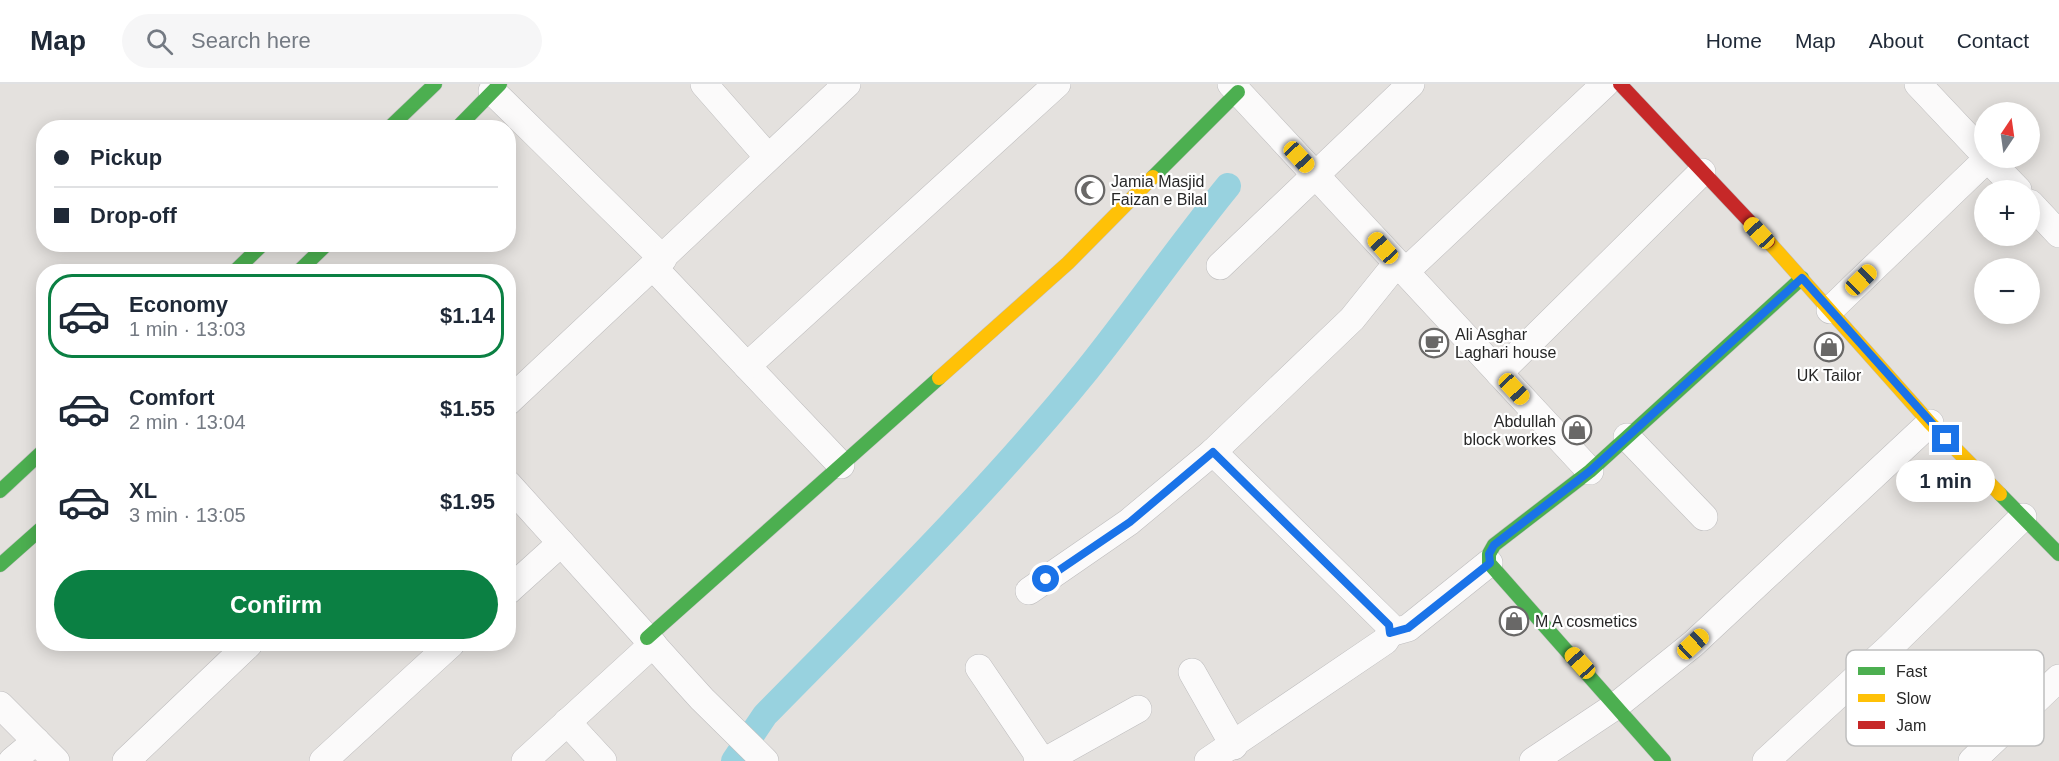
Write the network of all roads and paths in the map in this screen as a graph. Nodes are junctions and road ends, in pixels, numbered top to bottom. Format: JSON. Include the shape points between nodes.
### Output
{"nodes":[{"id":1,"x":435,"y":84,"type":"edge"},
{"id":2,"x":704,"y":84,"type":"edge"},
{"id":3,"x":847,"y":84,"type":"edge"},
{"id":4,"x":1057,"y":84,"type":"edge"},
{"id":5,"x":1412,"y":84,"type":"edge"},
{"id":6,"x":1605,"y":84,"type":"edge"},
{"id":7,"x":1620,"y":84,"type":"edge"},
{"id":8,"x":1918,"y":84,"type":"edge"},
{"id":9,"x":496,"y":88,"type":"edge"},
{"id":10,"x":1235,"y":88,"type":"edge"},
{"id":11,"x":397,"y":120,"type":"edge"},
{"id":12,"x":465,"y":120,"type":"edge"},
{"id":13,"x":1974,"y":143,"type":"edge"},
{"id":14,"x":768,"y":158,"type":"junction"},
{"id":15,"x":1976,"y":168,"type":"edge"},
{"id":16,"x":1997,"y":168,"type":"edge"},
{"id":17,"x":1702,"y":172,"type":"junction"},
{"id":18,"x":1315,"y":174,"type":"junction"},
{"id":19,"x":2009,"y":180,"type":"edge"},
{"id":20,"x":2043,"y":206,"type":"edge"},
{"id":21,"x":2059,"y":234,"type":"edge"},
{"id":22,"x":255,"y":252,"type":"edge"},
{"id":23,"x":320,"y":252,"type":"edge"},
{"id":24,"x":659,"y":263,"type":"junction"},
{"id":25,"x":242,"y":264,"type":"edge"},
{"id":26,"x":309,"y":264,"type":"edge"},
{"id":27,"x":1220,"y":266,"type":"dead end"},
{"id":28,"x":1401,"y":267,"type":"junction"},
{"id":29,"x":1802,"y":278,"type":"junction"},
{"id":30,"x":1830,"y":310,"type":"junction"},
{"id":31,"x":747,"y":366,"type":"junction"},
{"id":32,"x":1499,"y":373,"type":"junction"},
{"id":33,"x":516,"y":395,"type":"edge"},
{"id":34,"x":1930,"y":423,"type":"junction"},
{"id":35,"x":1628,"y":437,"type":"junction"},
{"id":36,"x":1213,"y":452,"type":"junction"},
{"id":37,"x":36,"y":457,"type":"edge"},
{"id":38,"x":841,"y":465,"type":"junction"},
{"id":39,"x":1590,"y":471,"type":"junction"},
{"id":40,"x":0,"y":491,"type":"edge"},
{"id":41,"x":516,"y":493,"type":"edge"},
{"id":42,"x":1704,"y":517,"type":"dead end"},
{"id":43,"x":2023,"y":518,"type":"junction"},
{"id":44,"x":36,"y":533,"type":"edge"},
{"id":45,"x":561,"y":543,"type":"junction"},
{"id":46,"x":2059,"y":555,"type":"edge"},
{"id":47,"x":1490,"y":563,"type":"junction"},
{"id":48,"x":0,"y":565,"type":"edge"},
{"id":49,"x":516,"y":584,"type":"edge"},
{"id":50,"x":1029,"y":591,"type":"dead end"},
{"id":51,"x":1390,"y":633,"type":"junction"},
{"id":52,"x":650,"y":641,"type":"junction"},
{"id":53,"x":1887,"y":650,"type":"edge"},
{"id":54,"x":242,"y":651,"type":"edge"},
{"id":55,"x":443,"y":651,"type":"edge"},
{"id":56,"x":979,"y":668,"type":"dead end"},
{"id":57,"x":1192,"y":672,"type":"dead end"},
{"id":58,"x":2059,"y":678,"type":"edge"},
{"id":59,"x":1846,"y":687,"type":"edge"},
{"id":60,"x":2044,"y":692,"type":"edge"},
{"id":61,"x":0,"y":705,"type":"edge"},
{"id":62,"x":1617,"y":705,"type":"junction"},
{"id":63,"x":1138,"y":709,"type":"dead end"},
{"id":64,"x":567,"y":722,"type":"junction"},
{"id":65,"x":36,"y":741,"type":"junction"},
{"id":66,"x":1234,"y":746,"type":"junction"},
{"id":67,"x":1988,"y":746,"type":"edge"},
{"id":68,"x":755,"y":753,"type":"edge"},
{"id":69,"x":12,"y":761,"type":"edge"},
{"id":70,"x":56,"y":761,"type":"edge"},
{"id":71,"x":126,"y":761,"type":"edge"},
{"id":72,"x":323,"y":761,"type":"edge"},
{"id":73,"x":525,"y":761,"type":"edge"},
{"id":74,"x":603,"y":761,"type":"edge"},
{"id":75,"x":1038,"y":761,"type":"edge"},
{"id":76,"x":1045,"y":761,"type":"edge"},
{"id":77,"x":1208,"y":761,"type":"edge"},
{"id":78,"x":1533,"y":761,"type":"edge"},
{"id":79,"x":1664,"y":761,"type":"edge"},
{"id":80,"x":1766,"y":761,"type":"edge"},
{"id":81,"x":1972,"y":761,"type":"edge"}],
"edges":[{"from":1,"to":11,"type":"street"},
{"from":2,"to":14,"type":"street"},
{"from":3,"to":14,"type":"street"},
{"from":4,"to":31,"type":"street"},
{"from":5,"to":18,"type":"street"},
{"from":6,"to":28,"type":"street"},
{"from":7,"to":17,"type":"street"},
{"from":8,"to":13,"type":"street"},
{"from":9,"to":12,"type":"street"},
{"from":9,"to":24,"type":"street"},
{"from":10,"to":18,"type":"street"},
{"from":10,"to":38,"type":"street","via":[[1068,263]]},
{"from":14,"to":24,"type":"street"},
{"from":15,"to":30,"type":"street"},
{"from":16,"to":19,"type":"street"},
{"from":17,"to":29,"type":"street"},
{"from":17,"to":32,"type":"street"},
{"from":18,"to":27,"type":"street"},
{"from":18,"to":28,"type":"street"},
{"from":20,"to":21,"type":"street"},
{"from":22,"to":25,"type":"street"},
{"from":23,"to":26,"type":"street"},
{"from":24,"to":31,"type":"street"},
{"from":24,"to":33,"type":"street"},
{"from":28,"to":32,"type":"street"},
{"from":28,"to":36,"type":"street"},
{"from":29,"to":30,"type":"street"},
{"from":29,"to":35,"type":"street"},
{"from":30,"to":34,"type":"street"},
{"from":31,"to":38,"type":"street"},
{"from":32,"to":39,"type":"street"},
{"from":34,"to":43,"type":"street"},
{"from":34,"to":62,"type":"street","via":[[1693,644]]},
{"from":35,"to":39,"type":"street"},
{"from":35,"to":42,"type":"street"},
{"from":36,"to":50,"type":"street","via":[[1130,522]]},
{"from":36,"to":51,"type":"street","via":[[1389,625]]},
{"from":37,"to":40,"type":"street"},
{"from":38,"to":52,"type":"street"},
{"from":39,"to":47,"type":"street","via":[[1494,545]]},
{"from":41,"to":45,"type":"street"},
{"from":43,"to":46,"type":"street"},
{"from":43,"to":53,"type":"street"},
{"from":44,"to":48,"type":"street"},
{"from":45,"to":49,"type":"street"},
{"from":45,"to":52,"type":"street"},
{"from":47,"to":51,"type":"street","via":[[1408,628]]},
{"from":47,"to":62,"type":"street"},
{"from":51,"to":66,"type":"street","via":[[1385,641]]},
{"from":52,"to":64,"type":"street"},
{"from":52,"to":68,"type":"street"},
{"from":54,"to":71,"type":"street"},
{"from":55,"to":72,"type":"street"},
{"from":56,"to":75,"type":"street","via":[[1036,752]]},
{"from":57,"to":66,"type":"street"},
{"from":58,"to":60,"type":"street"},
{"from":59,"to":80,"type":"street"},
{"from":61,"to":65,"type":"street"},
{"from":62,"to":78,"type":"street"},
{"from":62,"to":79,"type":"street"},
{"from":63,"to":76,"type":"street"},
{"from":64,"to":73,"type":"street"},
{"from":64,"to":74,"type":"street"},
{"from":65,"to":69,"type":"street"},
{"from":65,"to":70,"type":"street"},
{"from":66,"to":77,"type":"street"},
{"from":67,"to":81,"type":"street"}]}
